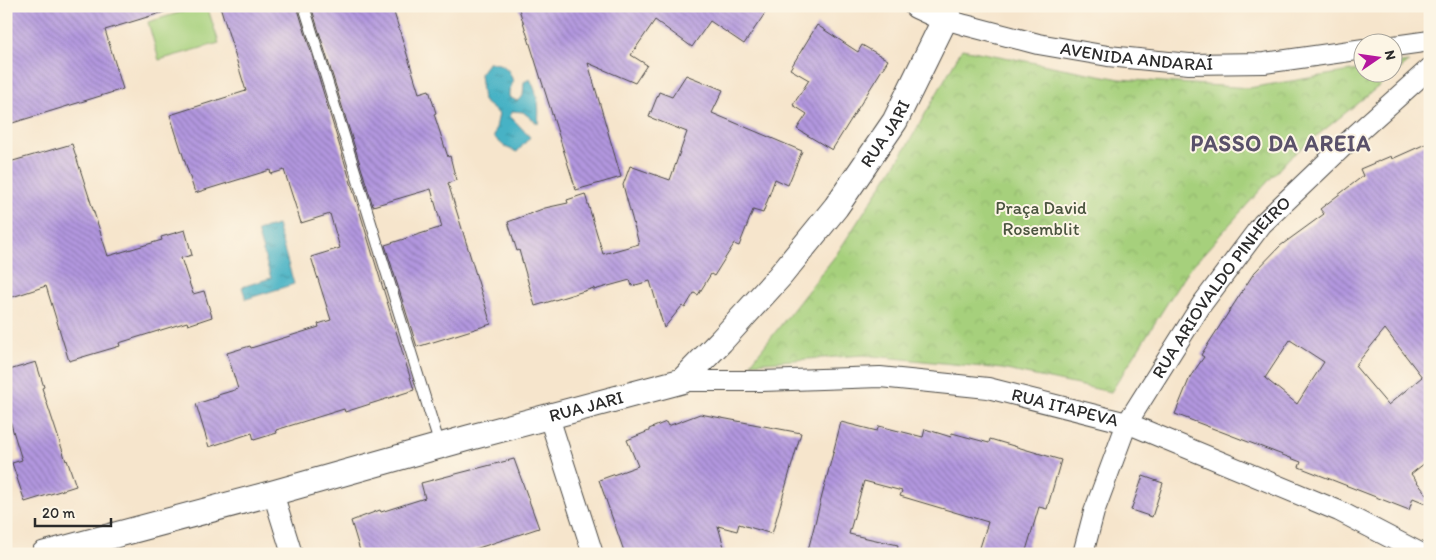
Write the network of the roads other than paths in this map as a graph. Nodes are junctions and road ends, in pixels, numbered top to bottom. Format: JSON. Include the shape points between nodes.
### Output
{"nodes":[{"id":1,"x":304,"y":6,"type":"edge"},
{"id":2,"x":917,"y":6,"type":"edge"},
{"id":3,"x":948,"y":12,"type":"edge"},
{"id":4,"x":1430,"y":41,"type":"edge"},
{"id":5,"x":1404,"y":45,"type":"edge"},
{"id":6,"x":1354,"y":50,"type":"edge"},
{"id":7,"x":1430,"y":68,"type":"edge"},
{"id":8,"x":682,"y":381,"type":"junction"},
{"id":9,"x":549,"y":417,"type":"junction"},
{"id":10,"x":1127,"y":423,"type":"junction"},
{"id":11,"x":440,"y":447,"type":"junction"},
{"id":12,"x":273,"y":493,"type":"junction"},
{"id":13,"x":44,"y":554,"type":"edge"},
{"id":14,"x":292,"y":554,"type":"edge"},
{"id":15,"x":593,"y":554,"type":"edge"},
{"id":16,"x":1083,"y":554,"type":"edge"},
{"id":17,"x":1422,"y":554,"type":"edge"}],
"edges":[{"from":1,"to":11,"type":"lane"},
{"from":2,"to":3,"type":"street","name":"AVENIDA ANDARAÍ"},
{"from":3,"to":6,"type":"street","name":"AVENIDA ANDARAÍ","via":[[965,25],[1038,44],[1108,56],[1189,64],[1264,63]]},
{"from":3,"to":8,"type":"street","name":"RUA JARI","via":[[895,121],[836,207],[780,276]]},
{"from":4,"to":5,"type":"street"},
{"from":7,"to":10,"type":"street","name":"RUA ARIOVALDO PINHEIRO","via":[[1262,224],[1202,304]]},
{"from":8,"to":9,"type":"street","name":"RUA JARI"},
{"from":8,"to":10,"type":"street","name":"RUA ITAPEVA","via":[[880,378],[978,387]]},
{"from":9,"to":11,"type":"street","name":"RUA JARI"},
{"from":9,"to":15,"type":"street"},
{"from":10,"to":16,"type":"street","name":"RUA ARIOVALDO PINHEIRO","via":[[1094,512]]},
{"from":10,"to":17,"type":"street","name":"RUA ITAPEVA","via":[[1339,511]]},
{"from":11,"to":12,"type":"street","name":"RUA JARI"},
{"from":12,"to":13,"type":"street","name":"RUA JARI"},
{"from":12,"to":14,"type":"street"}]}
